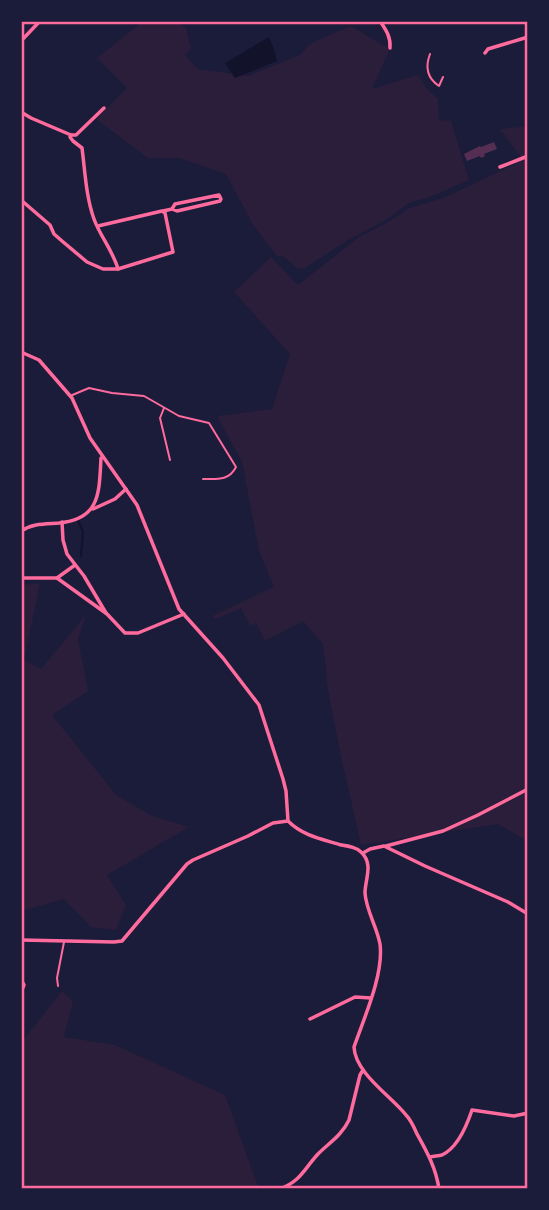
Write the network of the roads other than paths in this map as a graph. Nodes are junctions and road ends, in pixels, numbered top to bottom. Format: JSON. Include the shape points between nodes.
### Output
{"nodes":[{"id":1,"x":40,"y":21,"type":"edge"},
{"id":2,"x":380,"y":21,"type":"edge"},
{"id":3,"x":528,"y":37,"type":"edge"},
{"id":4,"x":21,"y":41,"type":"edge"},
{"id":5,"x":390,"y":48,"type":"dead end"},
{"id":6,"x":485,"y":53,"type":"dead end"},
{"id":7,"x":104,"y":108,"type":"dead end"},
{"id":8,"x":21,"y":112,"type":"edge"},
{"id":9,"x":71,"y":135,"type":"junction"},
{"id":10,"x":528,"y":156,"type":"edge"},
{"id":11,"x":500,"y":167,"type":"dead end"},
{"id":12,"x":21,"y":200,"type":"edge"},
{"id":13,"x":172,"y":209,"type":"junction"},
{"id":14,"x":162,"y":211,"type":"junction"},
{"id":15,"x":98,"y":226,"type":"junction"},
{"id":16,"x":118,"y":269,"type":"junction"},
{"id":17,"x":21,"y":352,"type":"edge"},
{"id":18,"x":70,"y":396,"type":"junction"},
{"id":19,"x":164,"y":408,"type":"junction"},
{"id":20,"x":102,"y":456,"type":"junction"},
{"id":21,"x":170,"y":460,"type":"dead end"},
{"id":22,"x":203,"y":480,"type":"dead end"},
{"id":23,"x":127,"y":489,"type":"junction"},
{"id":24,"x":93,"y":509,"type":"junction"},
{"id":25,"x":62,"y":522,"type":"junction"},
{"id":26,"x":21,"y":531,"type":"edge"},
{"id":27,"x":75,"y":565,"type":"junction"},
{"id":28,"x":21,"y":578,"type":"edge"},
{"id":29,"x":57,"y":578,"type":"junction"},
{"id":30,"x":107,"y":614,"type":"junction"},
{"id":31,"x":184,"y":614,"type":"junction"},
{"id":32,"x":528,"y":789,"type":"edge"},
{"id":33,"x":288,"y":821,"type":"junction"},
{"id":34,"x":384,"y":846,"type":"junction"},
{"id":35,"x":363,"y":853,"type":"junction"},
{"id":36,"x":528,"y":914,"type":"edge"},
{"id":37,"x":21,"y":940,"type":"edge"},
{"id":38,"x":64,"y":941,"type":"junction"},
{"id":39,"x":21,"y":979,"type":"edge"},
{"id":40,"x":58,"y":986,"type":"dead end"},
{"id":41,"x":21,"y":992,"type":"edge"},
{"id":42,"x":371,"y":998,"type":"junction"},
{"id":43,"x":310,"y":1019,"type":"dead end"},
{"id":44,"x":363,"y":1070,"type":"junction"},
{"id":45,"x":528,"y":1113,"type":"edge"},
{"id":46,"x":430,"y":1157,"type":"junction"},
{"id":47,"x":280,"y":1189,"type":"edge"},
{"id":48,"x":439,"y":1189,"type":"edge"}],
"edges":[{"from":1,"to":4,"type":"street"},
{"from":2,"to":5,"type":"street","via":[[391,40]]},
{"from":3,"to":6,"type":"street"},
{"from":7,"to":9,"type":"street"},
{"from":8,"to":9,"type":"street"},
{"from":9,"to":15,"type":"street","via":[[82,148],[89,202]]},
{"from":10,"to":11,"type":"street"},
{"from":12,"to":16,"type":"street","via":[[87,262]]},
{"from":13,"to":13,"type":"street","via":[[177,211],[221,199],[219,195],[175,204]]},
{"from":13,"to":14,"type":"street"},
{"from":14,"to":15,"type":"street"},
{"from":14,"to":16,"type":"street","via":[[173,252]]},
{"from":15,"to":16,"type":"street"},
{"from":17,"to":18,"type":"street","via":[[39,360]]},
{"from":18,"to":19,"type":"lane","via":[[89,388],[144,396]]},
{"from":18,"to":20,"type":"street"},
{"from":19,"to":21,"type":"lane","via":[[160,418]]},
{"from":19,"to":22,"type":"lane","via":[[209,423],[236,467],[225,478]]},
{"from":20,"to":23,"type":"street"},
{"from":20,"to":24,"type":"street"},
{"from":23,"to":24,"type":"street"},
{"from":23,"to":31,"type":"street"},
{"from":24,"to":25,"type":"street"},
{"from":25,"to":26,"type":"street"},
{"from":25,"to":27,"type":"street","via":[[67,554]]},
{"from":27,"to":29,"type":"street"},
{"from":27,"to":30,"type":"street"},
{"from":28,"to":29,"type":"street"},
{"from":29,"to":30,"type":"street"},
{"from":30,"to":31,"type":"street","via":[[125,633],[138,633]]},
{"from":31,"to":33,"type":"street","via":[[259,705],[286,791]]},
{"from":32,"to":34,"type":"street","via":[[443,831]]},
{"from":33,"to":35,"type":"street","via":[[310,836]]},
{"from":33,"to":38,"type":"street","via":[[273,823],[192,860],[122,941]]},
{"from":34,"to":35,"type":"street"},
{"from":34,"to":36,"type":"street"},
{"from":35,"to":42,"type":"street","via":[[368,866],[365,894],[381,947]]},
{"from":37,"to":38,"type":"street"},
{"from":38,"to":40,"type":"lane"},
{"from":39,"to":41,"type":"street"},
{"from":42,"to":43,"type":"street","via":[[355,997]]},
{"from":42,"to":44,"type":"street","via":[[354,1047]]},
{"from":44,"to":46,"type":"street","via":[[408,1116]]},
{"from":44,"to":47,"type":"street","via":[[346,1126],[301,1176]]},
{"from":45,"to":46,"type":"street","via":[[514,1116],[472,1110],[450,1148]]},
{"from":46,"to":48,"type":"street"}]}
